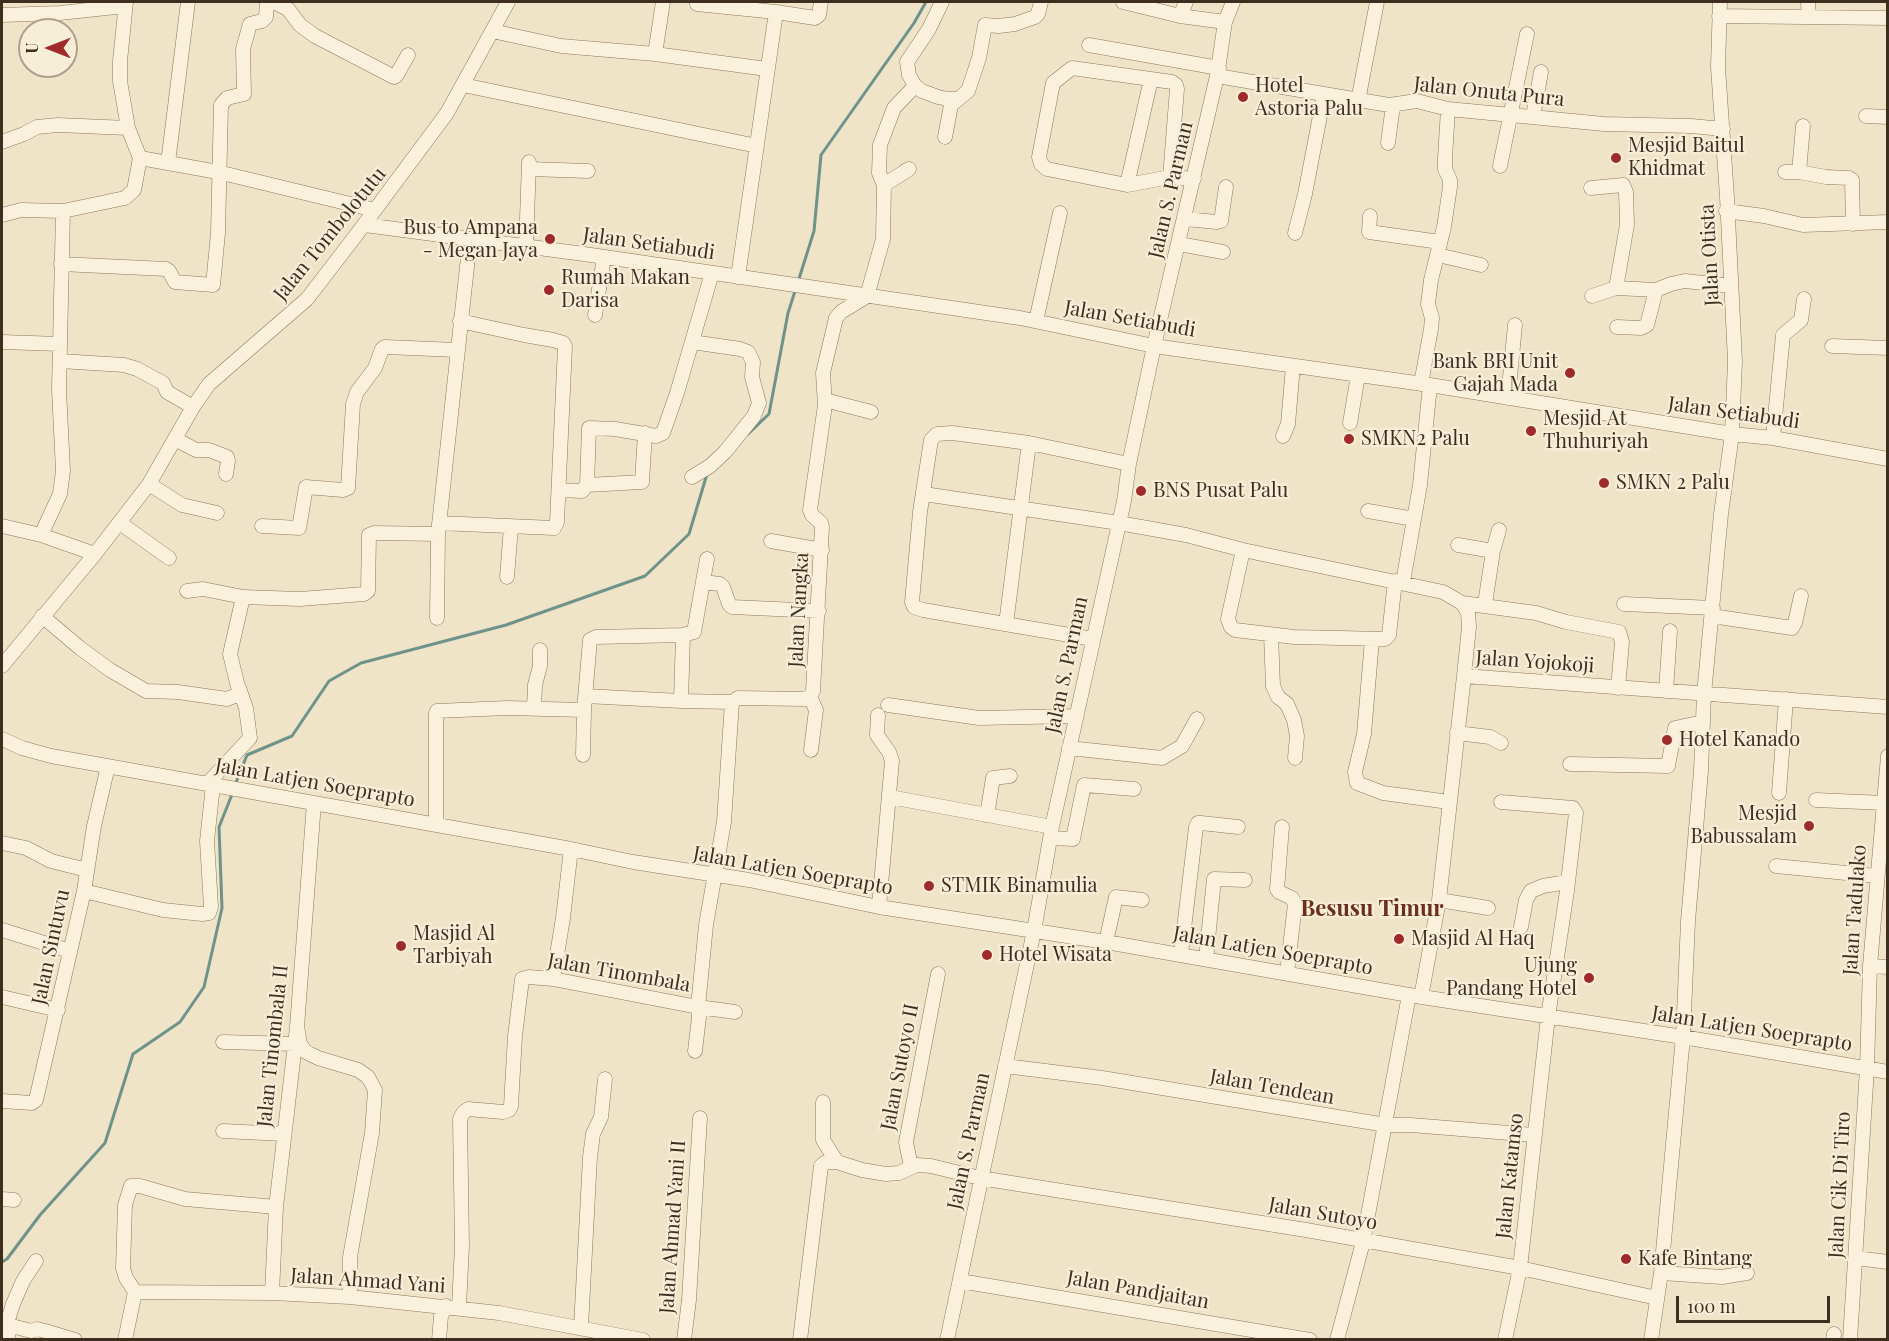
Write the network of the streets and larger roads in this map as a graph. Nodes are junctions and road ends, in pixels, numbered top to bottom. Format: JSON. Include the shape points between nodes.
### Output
{"nodes":[{"id":1,"x":188,"y":2,"type":"edge"},
{"id":2,"x":267,"y":2,"type":"edge"},
{"id":3,"x":273,"y":2,"type":"edge"},
{"id":4,"x":508,"y":2,"type":"edge"},
{"id":5,"x":663,"y":2,"type":"edge"},
{"id":6,"x":820,"y":2,"type":"edge"},
{"id":7,"x":942,"y":2,"type":"edge"},
{"id":8,"x":1041,"y":2,"type":"edge"},
{"id":9,"x":1123,"y":2,"type":"edge"},
{"id":10,"x":1186,"y":2,"type":"edge"},
{"id":11,"x":1233,"y":2,"type":"edge"},
{"id":12,"x":1377,"y":2,"type":"edge"},
{"id":13,"x":1808,"y":2,"type":"edge"},
{"id":14,"x":126,"y":4,"type":"edge"},
{"id":15,"x":697,"y":4,"type":"dead end"},
{"id":16,"x":737,"y":5,"type":"edge"},
{"id":17,"x":1720,"y":9,"type":"edge"},
{"id":18,"x":776,"y":12,"type":"junction"},
{"id":19,"x":2,"y":15,"type":"edge"},
{"id":20,"x":1180,"y":16,"type":"junction"},
{"id":21,"x":1809,"y":17,"type":"junction"},
{"id":22,"x":1887,"y":18,"type":"edge"},
{"id":23,"x":1225,"y":22,"type":"junction"},
{"id":24,"x":492,"y":31,"type":"junction"},
{"id":25,"x":1527,"y":34,"type":"dead end"},
{"id":26,"x":1089,"y":45,"type":"dead end"},
{"id":27,"x":655,"y":54,"type":"junction"},
{"id":28,"x":408,"y":55,"type":"dead end"},
{"id":29,"x":767,"y":69,"type":"junction"},
{"id":30,"x":1218,"y":72,"type":"junction"},
{"id":31,"x":1541,"y":72,"type":"dead end"},
{"id":32,"x":1151,"y":79,"type":"junction"},
{"id":33,"x":463,"y":85,"type":"junction"},
{"id":34,"x":915,"y":86,"type":"junction"},
{"id":35,"x":1324,"y":95,"type":"junction"},
{"id":36,"x":958,"y":99,"type":"junction"},
{"id":37,"x":1358,"y":101,"type":"junction"},
{"id":38,"x":1393,"y":105,"type":"junction"},
{"id":39,"x":1448,"y":109,"type":"junction"},
{"id":40,"x":1510,"y":115,"type":"junction"},
{"id":41,"x":1866,"y":116,"type":"dead end"},
{"id":42,"x":1533,"y":117,"type":"junction"},
{"id":43,"x":1887,"y":117,"type":"edge"},
{"id":44,"x":1803,"y":126,"type":"dead end"},
{"id":45,"x":2,"y":127,"type":"edge"},
{"id":46,"x":128,"y":128,"type":"junction"},
{"id":47,"x":1722,"y":129,"type":"junction"},
{"id":48,"x":945,"y":137,"type":"dead end"},
{"id":49,"x":4,"y":141,"type":"edge"},
{"id":50,"x":1388,"y":143,"type":"dead end"},
{"id":51,"x":757,"y":146,"type":"junction"},
{"id":52,"x":140,"y":158,"type":"junction"},
{"id":53,"x":168,"y":163,"type":"junction"},
{"id":54,"x":1500,"y":166,"type":"dead end"},
{"id":55,"x":588,"y":171,"type":"dead end"},
{"id":56,"x":905,"y":171,"type":"dead end"},
{"id":57,"x":218,"y":172,"type":"junction"},
{"id":58,"x":1170,"y":177,"type":"junction"},
{"id":59,"x":1194,"y":179,"type":"junction"},
{"id":60,"x":884,"y":184,"type":"junction"},
{"id":61,"x":1127,"y":185,"type":"junction"},
{"id":62,"x":1226,"y":187,"type":"dead end"},
{"id":63,"x":1591,"y":188,"type":"dead end"},
{"id":64,"x":375,"y":210,"type":"junction"},
{"id":65,"x":63,"y":211,"type":"junction"},
{"id":66,"x":1726,"y":211,"type":"junction"},
{"id":67,"x":1060,"y":213,"type":"dead end"},
{"id":68,"x":2,"y":215,"type":"edge"},
{"id":69,"x":1370,"y":216,"type":"dead end"},
{"id":70,"x":1185,"y":219,"type":"junction"},
{"id":71,"x":1887,"y":222,"type":"edge"},
{"id":72,"x":1853,"y":224,"type":"junction"},
{"id":73,"x":365,"y":225,"type":"junction"},
{"id":74,"x":1295,"y":233,"type":"dead end"},
{"id":75,"x":470,"y":239,"type":"junction"},
{"id":76,"x":1179,"y":244,"type":"junction"},
{"id":77,"x":526,"y":247,"type":"junction"},
{"id":78,"x":1439,"y":248,"type":"junction"},
{"id":79,"x":1223,"y":252,"type":"dead end"},
{"id":80,"x":604,"y":257,"type":"junction"},
{"id":81,"x":61,"y":264,"type":"junction"},
{"id":82,"x":1481,"y":265,"type":"dead end"},
{"id":83,"x":712,"y":273,"type":"junction"},
{"id":84,"x":738,"y":276,"type":"junction"},
{"id":85,"x":1731,"y":286,"type":"junction"},
{"id":86,"x":1616,"y":288,"type":"junction"},
{"id":87,"x":1656,"y":291,"type":"junction"},
{"id":88,"x":867,"y":296,"type":"junction"},
{"id":89,"x":1592,"y":296,"type":"dead end"},
{"id":90,"x":1804,"y":299,"type":"dead end"},
{"id":91,"x":595,"y":315,"type":"dead end"},
{"id":92,"x":460,"y":321,"type":"junction"},
{"id":93,"x":1035,"y":321,"type":"junction"},
{"id":94,"x":1515,"y":325,"type":"dead end"},
{"id":95,"x":1617,"y":327,"type":"dead end"},
{"id":96,"x":2,"y":342,"type":"edge"},
{"id":97,"x":692,"y":342,"type":"junction"},
{"id":98,"x":60,"y":344,"type":"junction"},
{"id":99,"x":1154,"y":346,"type":"junction"},
{"id":100,"x":1832,"y":346,"type":"dead end"},
{"id":101,"x":1887,"y":348,"type":"edge"},
{"id":102,"x":457,"y":350,"type":"junction"},
{"id":103,"x":60,"y":361,"type":"junction"},
{"id":104,"x":1293,"y":366,"type":"junction"},
{"id":105,"x":1358,"y":375,"type":"junction"},
{"id":106,"x":1425,"y":385,"type":"junction"},
{"id":107,"x":1508,"y":398,"type":"junction"},
{"id":108,"x":825,"y":400,"type":"junction"},
{"id":109,"x":193,"y":407,"type":"junction"},
{"id":110,"x":871,"y":412,"type":"dead end"},
{"id":111,"x":1350,"y":423,"type":"dead end"},
{"id":112,"x":645,"y":433,"type":"junction"},
{"id":113,"x":1732,"y":434,"type":"junction"},
{"id":114,"x":1283,"y":436,"type":"dead end"},
{"id":115,"x":1773,"y":438,"type":"junction"},
{"id":116,"x":175,"y":439,"type":"junction"},
{"id":117,"x":1029,"y":443,"type":"junction"},
{"id":118,"x":1887,"y":459,"type":"edge"},
{"id":119,"x":1129,"y":464,"type":"junction"},
{"id":120,"x":226,"y":474,"type":"dead end"},
{"id":121,"x":692,"y":477,"type":"dead end"},
{"id":122,"x":149,"y":484,"type":"junction"},
{"id":123,"x":587,"y":485,"type":"junction"},
{"id":124,"x":559,"y":490,"type":"junction"},
{"id":125,"x":924,"y":494,"type":"junction"},
{"id":126,"x":1021,"y":508,"type":"junction"},
{"id":127,"x":1368,"y":511,"type":"dead end"},
{"id":128,"x":217,"y":513,"type":"dead end"},
{"id":129,"x":1414,"y":519,"type":"junction"},
{"id":130,"x":120,"y":523,"type":"junction"},
{"id":131,"x":1119,"y":523,"type":"junction"},
{"id":132,"x":262,"y":525,"type":"dead end"},
{"id":133,"x":2,"y":526,"type":"edge"},
{"id":134,"x":511,"y":527,"type":"junction"},
{"id":135,"x":439,"y":528,"type":"junction"},
{"id":136,"x":1499,"y":530,"type":"dead end"},
{"id":137,"x":41,"y":535,"type":"junction"},
{"id":138,"x":771,"y":541,"type":"dead end"},
{"id":139,"x":1458,"y":545,"type":"dead end"},
{"id":140,"x":822,"y":550,"type":"junction"},
{"id":141,"x":1243,"y":550,"type":"junction"},
{"id":142,"x":1493,"y":551,"type":"junction"},
{"id":143,"x":96,"y":554,"type":"junction"},
{"id":144,"x":169,"y":558,"type":"dead end"},
{"id":145,"x":707,"y":558,"type":"dead end"},
{"id":146,"x":507,"y":577,"type":"dead end"},
{"id":147,"x":703,"y":582,"type":"junction"},
{"id":148,"x":1399,"y":582,"type":"junction"},
{"id":149,"x":188,"y":591,"type":"dead end"},
{"id":150,"x":1801,"y":596,"type":"dead end"},
{"id":151,"x":243,"y":597,"type":"junction"},
{"id":152,"x":1462,"y":603,"type":"junction"},
{"id":153,"x":1485,"y":604,"type":"junction"},
{"id":154,"x":1624,"y":604,"type":"dead end"},
{"id":155,"x":819,"y":610,"type":"junction"},
{"id":156,"x":1712,"y":612,"type":"junction"},
{"id":157,"x":42,"y":616,"type":"junction"},
{"id":158,"x":437,"y":618,"type":"dead end"},
{"id":159,"x":1006,"y":624,"type":"junction"},
{"id":160,"x":1670,"y":631,"type":"dead end"},
{"id":161,"x":683,"y":635,"type":"junction"},
{"id":162,"x":1271,"y":635,"type":"junction"},
{"id":163,"x":1093,"y":639,"type":"junction"},
{"id":164,"x":1372,"y":640,"type":"junction"},
{"id":165,"x":540,"y":650,"type":"dead end"},
{"id":166,"x":2,"y":666,"type":"edge"},
{"id":167,"x":1464,"y":676,"type":"junction"},
{"id":168,"x":239,"y":688,"type":"junction"},
{"id":169,"x":1618,"y":688,"type":"junction"},
{"id":170,"x":1666,"y":691,"type":"junction"},
{"id":171,"x":1704,"y":694,"type":"junction"},
{"id":172,"x":810,"y":697,"type":"junction"},
{"id":173,"x":1786,"y":699,"type":"junction"},
{"id":174,"x":681,"y":700,"type":"junction"},
{"id":175,"x":732,"y":702,"type":"junction"},
{"id":176,"x":585,"y":703,"type":"junction"},
{"id":177,"x":888,"y":705,"type":"dead end"},
{"id":178,"x":1887,"y":707,"type":"edge"},
{"id":179,"x":534,"y":708,"type":"junction"},
{"id":180,"x":878,"y":715,"type":"dead end"},
{"id":181,"x":1076,"y":716,"type":"junction"},
{"id":182,"x":1197,"y":719,"type":"dead end"},
{"id":183,"x":1703,"y":722,"type":"junction"},
{"id":184,"x":1457,"y":732,"type":"junction"},
{"id":185,"x":2,"y":739,"type":"edge"},
{"id":186,"x":1501,"y":743,"type":"dead end"},
{"id":187,"x":1069,"y":748,"type":"junction"},
{"id":188,"x":811,"y":750,"type":"dead end"},
{"id":189,"x":583,"y":755,"type":"dead end"},
{"id":190,"x":1887,"y":756,"type":"edge"},
{"id":191,"x":1295,"y":758,"type":"dead end"},
{"id":192,"x":1570,"y":764,"type":"dead end"},
{"id":193,"x":108,"y":766,"type":"junction"},
{"id":194,"x":1010,"y":776,"type":"dead end"},
{"id":195,"x":1061,"y":782,"type":"junction"},
{"id":196,"x":212,"y":785,"type":"junction"},
{"id":197,"x":1084,"y":785,"type":"junction"},
{"id":198,"x":1134,"y":789,"type":"dead end"},
{"id":199,"x":1779,"y":793,"type":"dead end"},
{"id":200,"x":890,"y":797,"type":"junction"},
{"id":201,"x":1816,"y":800,"type":"dead end"},
{"id":202,"x":1449,"y":802,"type":"junction"},
{"id":203,"x":1501,"y":802,"type":"dead end"},
{"id":204,"x":314,"y":803,"type":"junction"},
{"id":205,"x":1885,"y":803,"type":"junction"},
{"id":206,"x":987,"y":815,"type":"junction"},
{"id":207,"x":436,"y":824,"type":"junction"},
{"id":208,"x":1282,"y":826,"type":"dead end"},
{"id":209,"x":1238,"y":827,"type":"dead end"},
{"id":210,"x":1051,"y":832,"type":"junction"},
{"id":211,"x":2,"y":843,"type":"edge"},
{"id":212,"x":571,"y":849,"type":"junction"},
{"id":213,"x":1776,"y":866,"type":"dead end"},
{"id":214,"x":87,"y":870,"type":"junction"},
{"id":215,"x":714,"y":874,"type":"junction"},
{"id":216,"x":1876,"y":876,"type":"junction"},
{"id":217,"x":1245,"y":880,"type":"dead end"},
{"id":218,"x":1567,"y":882,"type":"junction"},
{"id":219,"x":84,"y":891,"type":"junction"},
{"id":220,"x":1142,"y":900,"type":"dead end"},
{"id":221,"x":1439,"y":900,"type":"junction"},
{"id":222,"x":879,"y":907,"type":"junction"},
{"id":223,"x":1488,"y":908,"type":"dead end"},
{"id":224,"x":1521,"y":927,"type":"dead end"},
{"id":225,"x":2,"y":930,"type":"edge"},
{"id":226,"x":1034,"y":931,"type":"junction"},
{"id":227,"x":1106,"y":942,"type":"junction"},
{"id":228,"x":70,"y":951,"type":"junction"},
{"id":229,"x":1181,"y":954,"type":"junction"},
{"id":230,"x":1206,"y":959,"type":"junction"},
{"id":231,"x":1870,"y":966,"type":"junction"},
{"id":232,"x":1887,"y":967,"type":"edge"},
{"id":233,"x":1287,"y":973,"type":"junction"},
{"id":234,"x":938,"y":974,"type":"dead end"},
{"id":235,"x":553,"y":979,"type":"junction"},
{"id":236,"x":1415,"y":996,"type":"junction"},
{"id":237,"x":2,"y":997,"type":"edge"},
{"id":238,"x":698,"y":1007,"type":"junction"},
{"id":239,"x":58,"y":1010,"type":"junction"},
{"id":240,"x":735,"y":1012,"type":"dead end"},
{"id":241,"x":1548,"y":1017,"type":"junction"},
{"id":242,"x":297,"y":1028,"type":"junction"},
{"id":243,"x":1683,"y":1037,"type":"junction"},
{"id":244,"x":223,"y":1042,"type":"dead end"},
{"id":245,"x":295,"y":1044,"type":"junction"},
{"id":246,"x":695,"y":1051,"type":"dead end"},
{"id":247,"x":1005,"y":1066,"type":"junction"},
{"id":248,"x":1867,"y":1068,"type":"junction"},
{"id":249,"x":1887,"y":1072,"type":"edge"},
{"id":250,"x":605,"y":1079,"type":"dead end"},
{"id":251,"x":2,"y":1101,"type":"edge"},
{"id":252,"x":823,"y":1102,"type":"dead end"},
{"id":253,"x":700,"y":1118,"type":"dead end"},
{"id":254,"x":1386,"y":1125,"type":"junction"},
{"id":255,"x":223,"y":1131,"type":"dead end"},
{"id":256,"x":284,"y":1134,"type":"junction"},
{"id":257,"x":1534,"y":1135,"type":"junction"},
{"id":258,"x":837,"y":1162,"type":"junction"},
{"id":259,"x":911,"y":1167,"type":"junction"},
{"id":260,"x":980,"y":1178,"type":"junction"},
{"id":261,"x":276,"y":1207,"type":"junction"},
{"id":262,"x":1363,"y":1242,"type":"junction"},
{"id":263,"x":1856,"y":1258,"type":"junction"},
{"id":264,"x":36,"y":1261,"type":"dead end"},
{"id":265,"x":1887,"y":1262,"type":"edge"},
{"id":266,"x":1520,"y":1268,"type":"junction"},
{"id":267,"x":1660,"y":1273,"type":"junction"},
{"id":268,"x":1747,"y":1273,"type":"dead end"},
{"id":269,"x":960,"y":1281,"type":"junction"},
{"id":270,"x":135,"y":1292,"type":"junction"},
{"id":271,"x":272,"y":1293,"type":"junction"},
{"id":272,"x":350,"y":1297,"type":"junction"},
{"id":273,"x":1657,"y":1298,"type":"junction"},
{"id":274,"x":453,"y":1307,"type":"junction"},
{"id":275,"x":581,"y":1328,"type":"junction"},
{"id":276,"x":8,"y":1332,"type":"edge"},
{"id":277,"x":75,"y":1340,"type":"edge"},
{"id":278,"x":125,"y":1340,"type":"edge"},
{"id":279,"x":439,"y":1340,"type":"edge"},
{"id":280,"x":644,"y":1340,"type":"edge"},
{"id":281,"x":684,"y":1340,"type":"edge"},
{"id":282,"x":800,"y":1340,"type":"edge"},
{"id":283,"x":947,"y":1340,"type":"edge"},
{"id":284,"x":1310,"y":1340,"type":"edge"},
{"id":285,"x":1337,"y":1340,"type":"edge"},
{"id":286,"x":1505,"y":1340,"type":"edge"},
{"id":287,"x":1651,"y":1340,"type":"edge"},
{"id":288,"x":1850,"y":1340,"type":"edge"}],
"edges":[{"from":1,"to":53,"type":"street"},
{"from":2,"to":57,"type":"street","via":[[266,17],[250,24],[243,49],[244,94],[227,98],[221,105]]},
{"from":3,"to":28,"type":"street","via":[[288,9],[315,36],[394,76]]},
{"from":4,"to":24,"type":"street","name":"Jalan Tombolotutu"},
{"from":5,"to":27,"type":"street"},
{"from":6,"to":18,"type":"street","via":[[819,15],[813,19]]},
{"from":7,"to":34,"type":"street","via":[[908,62]]},
{"from":8,"to":36,"type":"street","via":[[1035,17],[1015,24],[985,25],[968,91]]},
{"from":9,"to":20,"type":"street"},
{"from":10,"to":20,"type":"street"},
{"from":11,"to":23,"type":"street","name":"Jalan S. Parman"},
{"from":12,"to":37,"type":"street"},
{"from":13,"to":21,"type":"street"},
{"from":14,"to":19,"type":"street","via":[[60,13]]},
{"from":14,"to":46,"type":"street","via":[[120,81]]},
{"from":15,"to":16,"type":"street"},
{"from":16,"to":18,"type":"street"},
{"from":17,"to":21,"type":"street"},
{"from":17,"to":47,"type":"street","name":"Jalan Otista"},
{"from":18,"to":29,"type":"street"},
{"from":20,"to":23,"type":"street"},
{"from":21,"to":22,"type":"street"},
{"from":23,"to":30,"type":"street","name":"Jalan S. Parman"},
{"from":24,"to":27,"type":"street","via":[[561,46]]},
{"from":24,"to":33,"type":"street","name":"Jalan Tombolotutu"},
{"from":25,"to":40,"type":"street"},
{"from":26,"to":30,"type":"street","name":"Jalan Onuta Pura"},
{"from":27,"to":29,"type":"street"},
{"from":29,"to":51,"type":"street"},
{"from":30,"to":35,"type":"street","name":"Jalan Onuta Pura"},
{"from":30,"to":59,"type":"street","name":"Jalan S. Parman"},
{"from":31,"to":42,"type":"street"},
{"from":32,"to":58,"type":"street","via":[[1172,82],[1177,89]]},
{"from":32,"to":61,"type":"street"},
{"from":32,"to":61,"type":"street","via":[[1072,68],[1053,83],[1039,157],[1041,164],[1067,174]]},
{"from":33,"to":51,"type":"street"},
{"from":33,"to":64,"type":"street","name":"Jalan Tombolotutu"},
{"from":34,"to":36,"type":"street","via":[[938,97]]},
{"from":34,"to":60,"type":"street","via":[[894,108],[880,145],[879,173]]},
{"from":35,"to":37,"type":"street","name":"Jalan Onuta Pura"},
{"from":35,"to":74,"type":"street"},
{"from":36,"to":48,"type":"street","via":[[951,105]]},
{"from":37,"to":38,"type":"street","name":"Jalan Onuta Pura"},
{"from":38,"to":39,"type":"street","name":"Jalan Onuta Pura","via":[[1417,101]]},
{"from":38,"to":50,"type":"street"},
{"from":39,"to":40,"type":"street","name":"Jalan Onuta Pura"},
{"from":39,"to":78,"type":"street","via":[[1445,169],[1450,180]]},
{"from":40,"to":42,"type":"street","name":"Jalan Onuta Pura"},
{"from":40,"to":54,"type":"street"},
{"from":41,"to":43,"type":"street"},
{"from":42,"to":47,"type":"street","name":"Jalan Onuta Pura"},
{"from":44,"to":72,"type":"street","via":[[1792,172],[1852,180]]},
{"from":45,"to":49,"type":"street"},
{"from":46,"to":49,"type":"street","via":[[44,126]]},
{"from":46,"to":52,"type":"street"},
{"from":47,"to":66,"type":"street","name":"Jalan Otista"},
{"from":51,"to":84,"type":"street"},
{"from":52,"to":53,"type":"street"},
{"from":52,"to":65,"type":"street","via":[[135,187],[129,195]]},
{"from":53,"to":57,"type":"street"},
{"from":55,"to":77,"type":"street","via":[[529,165]]},
{"from":56,"to":60,"type":"street"},
{"from":57,"to":64,"type":"street"},
{"from":57,"to":81,"type":"street","via":[[213,285],[175,282],[166,269]]},
{"from":58,"to":59,"type":"street"},
{"from":58,"to":61,"type":"street"},
{"from":59,"to":70,"type":"street","name":"Jalan S. Parman"},
{"from":60,"to":88,"type":"street","via":[[883,239]]},
{"from":62,"to":70,"type":"street","via":[[1221,220]]},
{"from":63,"to":86,"type":"street","via":[[1623,185],[1626,192],[1627,225]]},
{"from":64,"to":73,"type":"street","name":"Jalan Tombolotutu"},
{"from":65,"to":68,"type":"street","via":[[21,210]]},
{"from":65,"to":81,"type":"street"},
{"from":66,"to":72,"type":"street","via":[[1803,225]]},
{"from":66,"to":85,"type":"street","name":"Jalan Otista"},
{"from":67,"to":93,"type":"street"},
{"from":69,"to":78,"type":"street","via":[[1369,232]]},
{"from":70,"to":76,"type":"street","name":"Jalan S. Parman"},
{"from":71,"to":72,"type":"street"},
{"from":73,"to":75,"type":"street","name":"Jalan Setiabudi"},
{"from":73,"to":109,"type":"street","name":"Jalan Tombolotutu","via":[[307,299],[217,376]]},
{"from":75,"to":77,"type":"street","name":"Jalan Setiabudi"},
{"from":75,"to":92,"type":"street"},
{"from":76,"to":79,"type":"street"},
{"from":76,"to":99,"type":"street","name":"Jalan S. Parman"},
{"from":77,"to":80,"type":"street","name":"Jalan Setiabudi"},
{"from":78,"to":82,"type":"street"},
{"from":78,"to":106,"type":"street","via":[[1429,298],[1432,318]]},
{"from":80,"to":83,"type":"street","name":"Jalan Setiabudi"},
{"from":80,"to":91,"type":"street"},
{"from":81,"to":98,"type":"street"},
{"from":83,"to":84,"type":"street","name":"Jalan Setiabudi"},
{"from":83,"to":97,"type":"street"},
{"from":84,"to":88,"type":"street","name":"Jalan Setiabudi"},
{"from":85,"to":87,"type":"street","via":[[1685,281]]},
{"from":85,"to":113,"type":"street","name":"Jalan Otista"},
{"from":86,"to":87,"type":"street"},
{"from":86,"to":89,"type":"street"},
{"from":87,"to":95,"type":"street","via":[[1647,325]]},
{"from":88,"to":93,"type":"street","name":"Jalan Setiabudi"},
{"from":88,"to":108,"type":"street","name":"Jalan Nangka","via":[[836,318],[823,373]]},
{"from":90,"to":115,"type":"street","via":[[1801,320],[1783,335]]},
{"from":92,"to":102,"type":"street"},
{"from":92,"to":124,"type":"street","via":[[564,344]]},
{"from":93,"to":99,"type":"street","name":"Jalan Setiabudi"},
{"from":94,"to":107,"type":"street"},
{"from":96,"to":98,"type":"street"},
{"from":97,"to":112,"type":"street","via":[[665,430],[659,436]]},
{"from":97,"to":121,"type":"street","via":[[748,352],[759,403],[754,416],[725,452]]},
{"from":98,"to":103,"type":"street"},
{"from":99,"to":104,"type":"street","name":"Jalan Setiabudi","via":[[1242,350]]},
{"from":99,"to":119,"type":"street","name":"Jalan S. Parman"},
{"from":100,"to":101,"type":"street"},
{"from":102,"to":132,"type":"street","via":[[382,349],[353,404],[348,488],[306,487],[299,528]]},
{"from":102,"to":135,"type":"street"},
{"from":103,"to":109,"type":"street","via":[[137,369],[164,383],[167,392]]},
{"from":103,"to":137,"type":"street","via":[[62,486]]},
{"from":104,"to":105,"type":"street","name":"Jalan Setiabudi"},
{"from":104,"to":114,"type":"street","via":[[1288,424]]},
{"from":105,"to":106,"type":"street","name":"Jalan Setiabudi"},
{"from":105,"to":111,"type":"street"},
{"from":106,"to":107,"type":"street","name":"Jalan Setiabudi"},
{"from":106,"to":129,"type":"street","via":[[1420,485]]},
{"from":107,"to":113,"type":"street","name":"Jalan Setiabudi"},
{"from":108,"to":110,"type":"street"},
{"from":108,"to":140,"type":"street","name":"Jalan Nangka","via":[[810,510],[822,525]]},
{"from":109,"to":116,"type":"street","name":"Jalan Tombolotutu"},
{"from":112,"to":123,"type":"street","via":[[642,482]]},
{"from":112,"to":123,"type":"street","via":[[589,428]]},
{"from":113,"to":115,"type":"street","name":"Jalan Setiabudi"},
{"from":113,"to":156,"type":"street","name":"Jalan Otista"},
{"from":115,"to":118,"type":"street","name":"Jalan Setiabudi"},
{"from":116,"to":120,"type":"street","via":[[196,450],[227,457]]},
{"from":116,"to":122,"type":"street","name":"Jalan Tombolotutu"},
{"from":117,"to":119,"type":"street"},
{"from":117,"to":125,"type":"street","via":[[937,434],[931,440]]},
{"from":117,"to":126,"type":"street"},
{"from":119,"to":131,"type":"street","name":"Jalan S. Parman"},
{"from":122,"to":128,"type":"street","via":[[182,505]]},
{"from":122,"to":130,"type":"street","name":"Jalan Tombolotutu"},
{"from":123,"to":124,"type":"street","via":[[582,491]]},
{"from":124,"to":134,"type":"street","via":[[555,527]]},
{"from":125,"to":126,"type":"street"},
{"from":125,"to":159,"type":"street","via":[[914,607]]},
{"from":126,"to":131,"type":"street"},
{"from":126,"to":159,"type":"street"},
{"from":127,"to":129,"type":"street"},
{"from":129,"to":148,"type":"street"},
{"from":130,"to":143,"type":"street","name":"Jalan Tombolotutu"},
{"from":130,"to":144,"type":"street"},
{"from":131,"to":141,"type":"street"},
{"from":131,"to":163,"type":"street","name":"Jalan S. Parman"},
{"from":133,"to":137,"type":"street"},
{"from":134,"to":135,"type":"street"},
{"from":134,"to":146,"type":"street"},
{"from":135,"to":151,"type":"street","via":[[369,535],[368,591],[364,594],[300,599]]},
{"from":135,"to":158,"type":"street"},
{"from":136,"to":142,"type":"street"},
{"from":137,"to":143,"type":"street"},
{"from":138,"to":140,"type":"street"},
{"from":139,"to":142,"type":"street"},
{"from":140,"to":155,"type":"street","name":"Jalan Nangka"},
{"from":141,"to":148,"type":"street"},
{"from":141,"to":162,"type":"street","via":[[1228,619],[1236,630]]},
{"from":142,"to":153,"type":"street"},
{"from":143,"to":157,"type":"street","name":"Jalan Tombolotutu"},
{"from":145,"to":147,"type":"street"},
{"from":147,"to":155,"type":"street","via":[[720,584],[732,607]]},
{"from":147,"to":161,"type":"street","via":[[695,631]]},
{"from":148,"to":152,"type":"street","via":[[1443,592]]},
{"from":148,"to":164,"type":"street","via":[[1389,634],[1384,639]]},
{"from":149,"to":151,"type":"street","via":[[203,589]]},
{"from":150,"to":156,"type":"street","via":[[1792,628]]},
{"from":151,"to":168,"type":"street","via":[[230,651]]},
{"from":152,"to":153,"type":"street"},
{"from":152,"to":167,"type":"street","name":"Jalan Yojokoji","via":[[1470,627]]},
{"from":153,"to":169,"type":"street","via":[[1619,632],[1622,642]]},
{"from":154,"to":156,"type":"street"},
{"from":155,"to":172,"type":"street","name":"Jalan Nangka"},
{"from":156,"to":171,"type":"street","name":"Jalan Otista"},
{"from":157,"to":166,"type":"street","name":"Jalan Tombolotutu"},
{"from":157,"to":168,"type":"street","via":[[102,664],[146,691],[224,699],[237,695]]},
{"from":159,"to":163,"type":"street"},
{"from":160,"to":170,"type":"street"},
{"from":161,"to":174,"type":"street"},
{"from":161,"to":176,"type":"street","via":[[590,640]]},
{"from":162,"to":164,"type":"street"},
{"from":162,"to":191,"type":"street","via":[[1273,686],[1294,720]]},
{"from":163,"to":181,"type":"street","name":"Jalan S. Parman"},
{"from":164,"to":202,"type":"street","via":[[1364,734],[1355,772],[1357,783],[1383,793]]},
{"from":165,"to":179,"type":"street"},
{"from":167,"to":169,"type":"street","name":"Jalan Yojokoji"},
{"from":167,"to":184,"type":"street"},
{"from":168,"to":196,"type":"street","via":[[245,701],[250,738]]},
{"from":169,"to":170,"type":"street","name":"Jalan Yojokoji"},
{"from":170,"to":171,"type":"street","name":"Jalan Yojokoji"},
{"from":171,"to":173,"type":"street","name":"Jalan Yojokoji"},
{"from":171,"to":183,"type":"street","name":"Jalan Otista"},
{"from":172,"to":175,"type":"street","name":"Jalan Nangka","via":[[738,698]]},
{"from":172,"to":188,"type":"street","via":[[816,710]]},
{"from":173,"to":178,"type":"street","name":"Jalan Yojokoji"},
{"from":173,"to":199,"type":"street"},
{"from":174,"to":175,"type":"street","name":"Jalan Nangka"},
{"from":174,"to":176,"type":"street","name":"Jalan Nangka"},
{"from":175,"to":215,"type":"street","via":[[724,822]]},
{"from":176,"to":179,"type":"street","name":"Jalan Nangka"},
{"from":176,"to":189,"type":"street"},
{"from":177,"to":181,"type":"street","via":[[979,718]]},
{"from":179,"to":207,"type":"street","name":"Jalan Nangka","via":[[437,711]]},
{"from":180,"to":200,"type":"street","via":[[877,735],[892,761]]},
{"from":181,"to":187,"type":"street","name":"Jalan S. Parman"},
{"from":182,"to":187,"type":"street","via":[[1182,746],[1161,758]]},
{"from":183,"to":192,"type":"street","via":[[1674,730],[1668,766]]},
{"from":183,"to":243,"type":"street","name":"Jalan Otista"},
{"from":184,"to":186,"type":"street","via":[[1490,737]]},
{"from":184,"to":202,"type":"street"},
{"from":185,"to":193,"type":"street","name":"Jalan Latjen Soeprapto","via":[[42,753]]},
{"from":187,"to":195,"type":"street","name":"Jalan S. Parman"},
{"from":190,"to":205,"type":"street","name":"Jalan Tadulako"},
{"from":193,"to":196,"type":"street","name":"Jalan Latjen Soeprapto"},
{"from":193,"to":214,"type":"street","name":"Jalan Sintuvu"},
{"from":194,"to":206,"type":"street","via":[[993,778]]},
{"from":195,"to":197,"type":"street"},
{"from":195,"to":210,"type":"street","name":"Jalan S. Parman"},
{"from":196,"to":204,"type":"street","name":"Jalan Latjen Soeprapto"},
{"from":196,"to":219,"type":"street","via":[[207,841],[209,913],[163,910]]},
{"from":197,"to":198,"type":"street"},
{"from":197,"to":210,"type":"street","via":[[1073,839]]},
{"from":200,"to":206,"type":"street"},
{"from":200,"to":222,"type":"street"},
{"from":201,"to":205,"type":"street"},
{"from":202,"to":221,"type":"street"},
{"from":203,"to":218,"type":"street","name":"Jalan Katamso","via":[[1575,810]]},
{"from":204,"to":207,"type":"street","name":"Jalan Latjen Soeprapto"},
{"from":204,"to":242,"type":"street","name":"Jalan Tinombala II"},
{"from":205,"to":216,"type":"street","name":"Jalan Tadulako"},
{"from":206,"to":210,"type":"street"},
{"from":207,"to":212,"type":"street","name":"Jalan Latjen Soeprapto"},
{"from":208,"to":233,"type":"street","via":[[1277,889],[1295,904]]},
{"from":209,"to":229,"type":"street","via":[[1198,823],[1196,827]]},
{"from":210,"to":226,"type":"street","name":"Jalan S. Parman"},
{"from":211,"to":214,"type":"street"},
{"from":212,"to":215,"type":"street","name":"Jalan Latjen Soeprapto"},
{"from":212,"to":235,"type":"street"},
{"from":213,"to":216,"type":"street"},
{"from":214,"to":219,"type":"street","name":"Jalan Sintuvu"},
{"from":215,"to":222,"type":"street","name":"Jalan Latjen Soeprapto"},
{"from":215,"to":238,"type":"street","name":"Jalan Tinombala"},
{"from":216,"to":231,"type":"street","name":"Jalan Tadulako"},
{"from":217,"to":230,"type":"street","via":[[1214,879]]},
{"from":218,"to":224,"type":"street","via":[[1531,891]]},
{"from":218,"to":241,"type":"street","name":"Jalan Katamso"},
{"from":219,"to":228,"type":"street","name":"Jalan Sintuvu"},
{"from":220,"to":227,"type":"street","via":[[1116,897]]},
{"from":221,"to":223,"type":"street"},
{"from":221,"to":236,"type":"street"},
{"from":222,"to":226,"type":"street","name":"Jalan Latjen Soeprapto"},
{"from":225,"to":228,"type":"street"},
{"from":226,"to":227,"type":"street","name":"Jalan Latjen Soeprapto"},
{"from":226,"to":247,"type":"street","name":"Jalan S. Parman"},
{"from":227,"to":229,"type":"street","name":"Jalan Latjen Soeprapto"},
{"from":228,"to":239,"type":"street","name":"Jalan Sintuvu"},
{"from":229,"to":230,"type":"street","name":"Jalan Latjen Soeprapto"},
{"from":230,"to":233,"type":"street","name":"Jalan Latjen Soeprapto"},
{"from":231,"to":232,"type":"street"},
{"from":231,"to":248,"type":"street","name":"Jalan Tadulako"},
{"from":233,"to":236,"type":"street","name":"Jalan Latjen Soeprapto"},
{"from":234,"to":259,"type":"street","name":"Jalan Sutoyo II","via":[[906,1142]]},
{"from":235,"to":238,"type":"street","name":"Jalan Tinombala"},
{"from":235,"to":274,"type":"street","name":"Jalan Tinombala","via":[[526,977],[521,981],[510,1109],[468,1109],[461,1115],[462,1246]]},
{"from":236,"to":241,"type":"street","name":"Jalan Latjen Soeprapto"},
{"from":236,"to":254,"type":"street"},
{"from":237,"to":239,"type":"street"},
{"from":238,"to":240,"type":"street"},
{"from":238,"to":246,"type":"street"},
{"from":239,"to":251,"type":"street","name":"Jalan Sintuvu","via":[[35,1101]]},
{"from":241,"to":243,"type":"street","name":"Jalan Latjen Soeprapto"},
{"from":241,"to":257,"type":"street","name":"Jalan Katamso"},
{"from":242,"to":245,"type":"street","name":"Jalan Tinombala II"},
{"from":242,"to":272,"type":"street","via":[[306,1052],[358,1070],[375,1090],[372,1133],[350,1257]]},
{"from":243,"to":248,"type":"street","name":"Jalan Latjen Soeprapto"},
{"from":243,"to":267,"type":"street","name":"Jalan Otista"},
{"from":244,"to":245,"type":"street"},
{"from":245,"to":256,"type":"street","name":"Jalan Tinombala II"},
{"from":247,"to":254,"type":"street","name":"Jalan Tendean"},
{"from":247,"to":260,"type":"street","name":"Jalan S. Parman"},
{"from":248,"to":249,"type":"street","name":"Jalan Latjen Soeprapto"},
{"from":248,"to":263,"type":"street","name":"Jalan Cik Di Tiro"},
{"from":250,"to":275,"type":"street","via":[[601,1117],[590,1157]]},
{"from":252,"to":258,"type":"street","via":[[823,1140]]},
{"from":253,"to":281,"type":"street","name":"Jalan Ahmad Yani II"},
{"from":254,"to":257,"type":"street","name":"Jalan Tendean"},
{"from":254,"to":262,"type":"street"},
{"from":255,"to":256,"type":"street"},
{"from":256,"to":261,"type":"street","name":"Jalan Tinombala II"},
{"from":257,"to":266,"type":"street","name":"Jalan Katamso"},
{"from":258,"to":259,"type":"street","name":"Jalan Sutoyo","via":[[886,1174]]},
{"from":258,"to":282,"type":"street","via":[[821,1166]]},
{"from":259,"to":260,"type":"street","name":"Jalan Sutoyo","via":[[932,1166]]},
{"from":260,"to":262,"type":"street","name":"Jalan Sutoyo"},
{"from":260,"to":269,"type":"street","name":"Jalan S. Parman"},
{"from":261,"to":270,"type":"street","via":[[185,1198],[130,1186],[125,1205],[123,1268]]},
{"from":261,"to":271,"type":"street","name":"Jalan Tinombala II"},
{"from":262,"to":266,"type":"street","name":"Jalan Sutoyo"},
{"from":262,"to":285,"type":"street"},
{"from":263,"to":265,"type":"street"},
{"from":263,"to":288,"type":"street","name":"Jalan Cik Di Tiro"},
{"from":264,"to":276,"type":"street","via":[[19,1289]]},
{"from":266,"to":273,"type":"street","name":"Jalan Sutoyo"},
{"from":266,"to":286,"type":"street","name":"Jalan Katamso"},
{"from":267,"to":268,"type":"street","via":[[1722,1277]]},
{"from":267,"to":273,"type":"street","name":"Jalan Otista"},
{"from":269,"to":283,"type":"street","name":"Jalan S. Parman"},
{"from":269,"to":284,"type":"street","name":"Jalan Pandjaitan"},
{"from":270,"to":271,"type":"street","name":"Jalan Ahmad Yani"},
{"from":270,"to":278,"type":"street"},
{"from":271,"to":272,"type":"street","name":"Jalan Ahmad Yani"},
{"from":272,"to":274,"type":"street","name":"Jalan Ahmad Yani"},
{"from":273,"to":287,"type":"street","name":"Jalan Otista"},
{"from":274,"to":275,"type":"street","name":"Jalan Ahmad Yani"},
{"from":274,"to":279,"type":"street","name":"Jalan Tinombala","via":[[441,1316]]},
{"from":275,"to":280,"type":"street","name":"Jalan Ahmad Yani"},
{"from":276,"to":277,"type":"street","via":[[37,1329]]}]}
